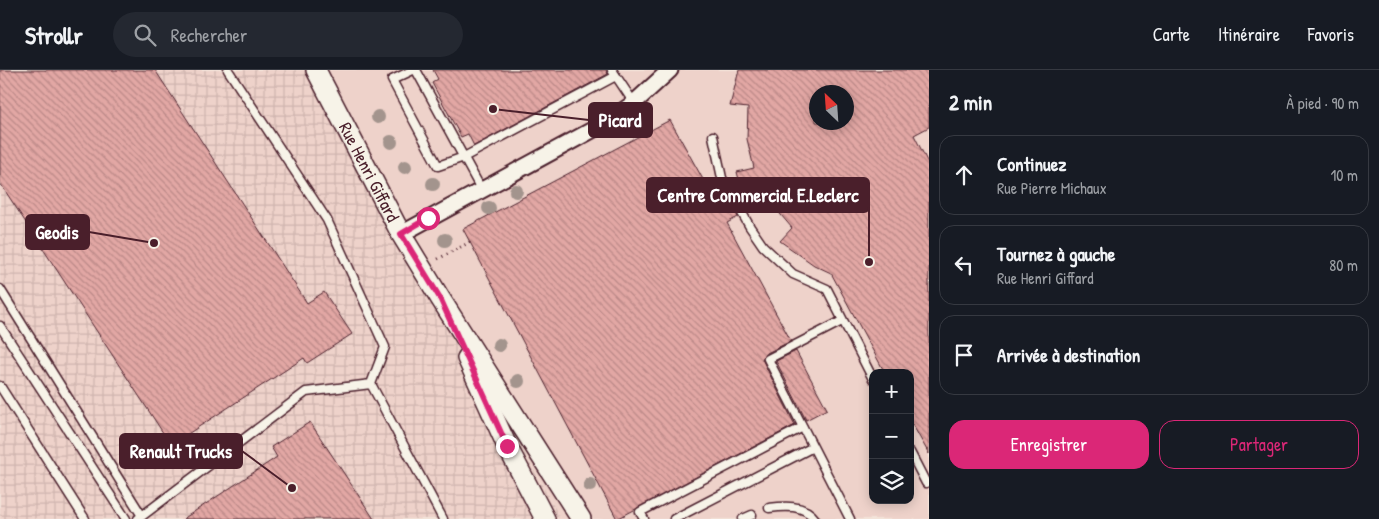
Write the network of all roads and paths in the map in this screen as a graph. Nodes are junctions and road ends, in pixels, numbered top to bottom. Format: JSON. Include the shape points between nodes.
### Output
{"nodes":[{"id":1,"x":228,"y":70,"type":"edge"},
{"id":2,"x":316,"y":70,"type":"edge"},
{"id":3,"x":415,"y":70,"type":"edge"},
{"id":4,"x":670,"y":70,"type":"edge"},
{"id":5,"x":614,"y":73,"type":"edge"},
{"id":6,"x":634,"y":102,"type":"junction"},
{"id":7,"x":713,"y":136,"type":"dead end"},
{"id":8,"x":464,"y":157,"type":"junction"},
{"id":9,"x":481,"y":189,"type":"junction"},
{"id":10,"x":401,"y":234,"type":"junction"},
{"id":11,"x":470,"y":242,"type":"dead end"},
{"id":12,"x":423,"y":268,"type":"junction"},
{"id":13,"x":0,"y":289,"type":"edge"},
{"id":14,"x":440,"y":298,"type":"junction"},
{"id":15,"x":842,"y":321,"type":"junction"},
{"id":16,"x":0,"y":326,"type":"edge"},
{"id":17,"x":869,"y":372,"type":"edge"},
{"id":18,"x":371,"y":384,"type":"junction"},
{"id":19,"x":0,"y":386,"type":"edge"},
{"id":20,"x":803,"y":427,"type":"junction"},
{"id":21,"x":813,"y":447,"type":"junction"},
{"id":22,"x":914,"y":459,"type":"edge"},
{"id":23,"x":926,"y":483,"type":"dead end"},
{"id":24,"x":769,"y":508,"type":"dead end"},
{"id":25,"x":752,"y":515,"type":"dead end"},
{"id":26,"x":140,"y":517,"type":"edge"},
{"id":27,"x":86,"y":519,"type":"edge"},
{"id":28,"x":126,"y":519,"type":"edge"},
{"id":29,"x":443,"y":519,"type":"edge"},
{"id":30,"x":545,"y":519,"type":"edge"},
{"id":31,"x":581,"y":519,"type":"edge"},
{"id":32,"x":644,"y":519,"type":"edge"},
{"id":33,"x":674,"y":519,"type":"edge"},
{"id":34,"x":743,"y":519,"type":"edge"},
{"id":35,"x":815,"y":519,"type":"edge"},
{"id":36,"x":850,"y":519,"type":"edge"}],
"edges":[{"from":1,"to":18,"type":"lane","via":[[326,220],[382,339],[385,347]]},
{"from":2,"to":10,"type":"street","name":"Rue Henri Giffard"},
{"from":3,"to":8,"type":"lane"},
{"from":3,"to":8,"type":"lane","via":[[392,80],[438,166]]},
{"from":4,"to":6,"type":"street"},
{"from":5,"to":6,"type":"lane"},
{"from":5,"to":8,"type":"lane"},
{"from":6,"to":9,"type":"street","via":[[608,122]]},
{"from":7,"to":15,"type":"lane","via":[[722,178],[763,246],[793,274],[827,289]]},
{"from":8,"to":9,"type":"lane"},
{"from":9,"to":10,"type":"street"},
{"from":10,"to":12,"type":"street","name":"Rue Henri Giffard"},
{"from":11,"to":12,"type":"path"},
{"from":12,"to":14,"type":"street","name":"Rue Henri Giffard"},
{"from":13,"to":26,"type":"lane"},
{"from":14,"to":30,"type":"street","name":"Rue Henri Giffard","via":[[507,446]]},
{"from":14,"to":31,"type":"street","name":"Rue Henri Giffard"},
{"from":15,"to":17,"type":"lane"},
{"from":15,"to":20,"type":"lane","via":[[768,359]]},
{"from":16,"to":28,"type":"lane"},
{"from":18,"to":26,"type":"lane","via":[[306,392]]},
{"from":18,"to":29,"type":"lane"},
{"from":19,"to":27,"type":"lane"},
{"from":20,"to":21,"type":"lane"},
{"from":20,"to":32,"type":"lane","via":[[640,512]]},
{"from":21,"to":33,"type":"lane"},
{"from":21,"to":36,"type":"lane"},
{"from":22,"to":23,"type":"lane"},
{"from":24,"to":35,"type":"lane","via":[[796,508]]},
{"from":25,"to":34,"type":"lane"}]}
